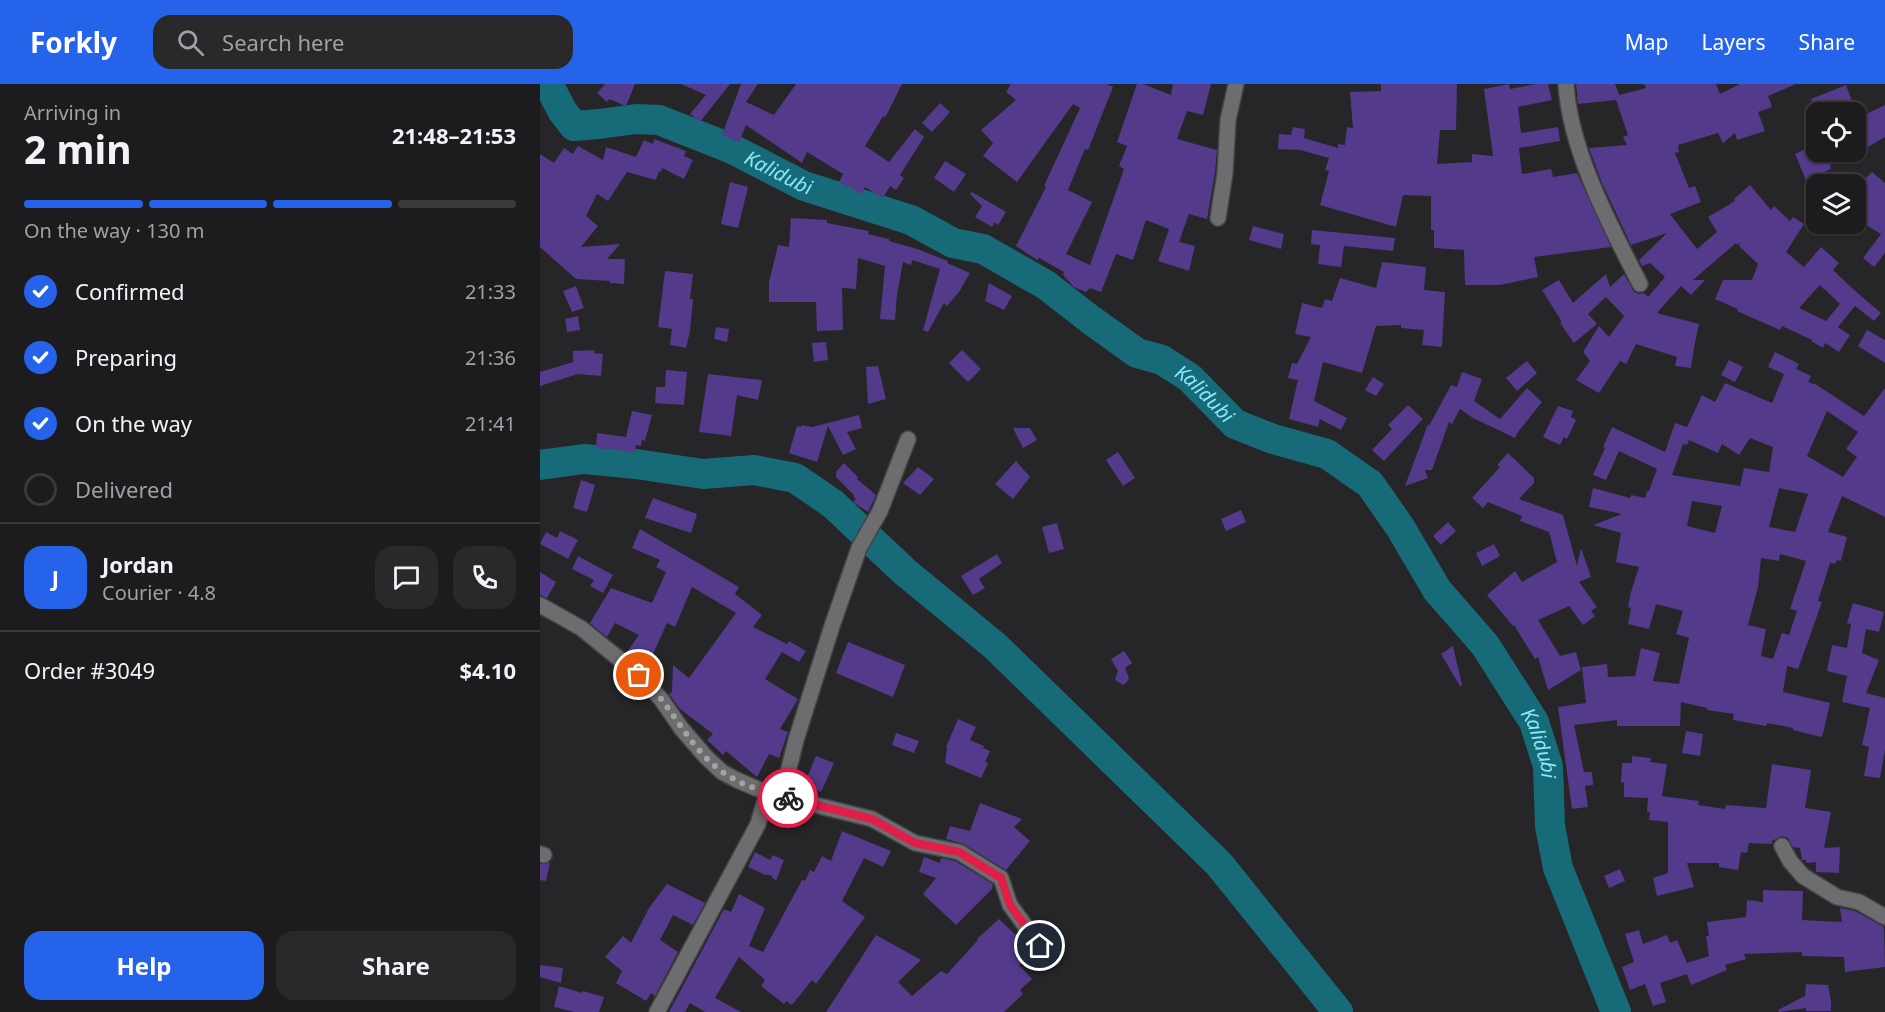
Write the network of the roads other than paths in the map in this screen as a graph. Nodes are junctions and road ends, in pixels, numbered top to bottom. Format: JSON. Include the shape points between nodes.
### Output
{"nodes":[{"id":1,"x":1236,"y":84,"type":"edge"},
{"id":2,"x":1566,"y":84,"type":"edge"},
{"id":3,"x":1218,"y":218,"type":"dead end"},
{"id":4,"x":1640,"y":284,"type":"dead end"},
{"id":5,"x":908,"y":439,"type":"dead end"},
{"id":6,"x":540,"y":604,"type":"edge"},
{"id":7,"x":775,"y":795,"type":"junction"},
{"id":8,"x":1782,"y":846,"type":"dead end"},
{"id":9,"x":1885,"y":917,"type":"edge"},
{"id":10,"x":1052,"y":958,"type":"dead end"},
{"id":11,"x":657,"y":1012,"type":"edge"}],
"edges":[{"from":1,"to":3,"type":"street","via":[[1228,120],[1226,173]]},
{"from":2,"to":4,"type":"street","via":[[1578,144],[1596,194]]},
{"from":5,"to":7,"type":"street","via":[[880,511],[860,548]]},
{"from":6,"to":7,"type":"street","via":[[581,628],[639,675],[722,772]]},
{"from":7,"to":10,"type":"street","via":[[872,819],[915,843],[959,852],[1001,878],[1010,905]]},
{"from":7,"to":11,"type":"street"},
{"from":8,"to":9,"type":"street","via":[[1790,861],[1810,881]]}]}
